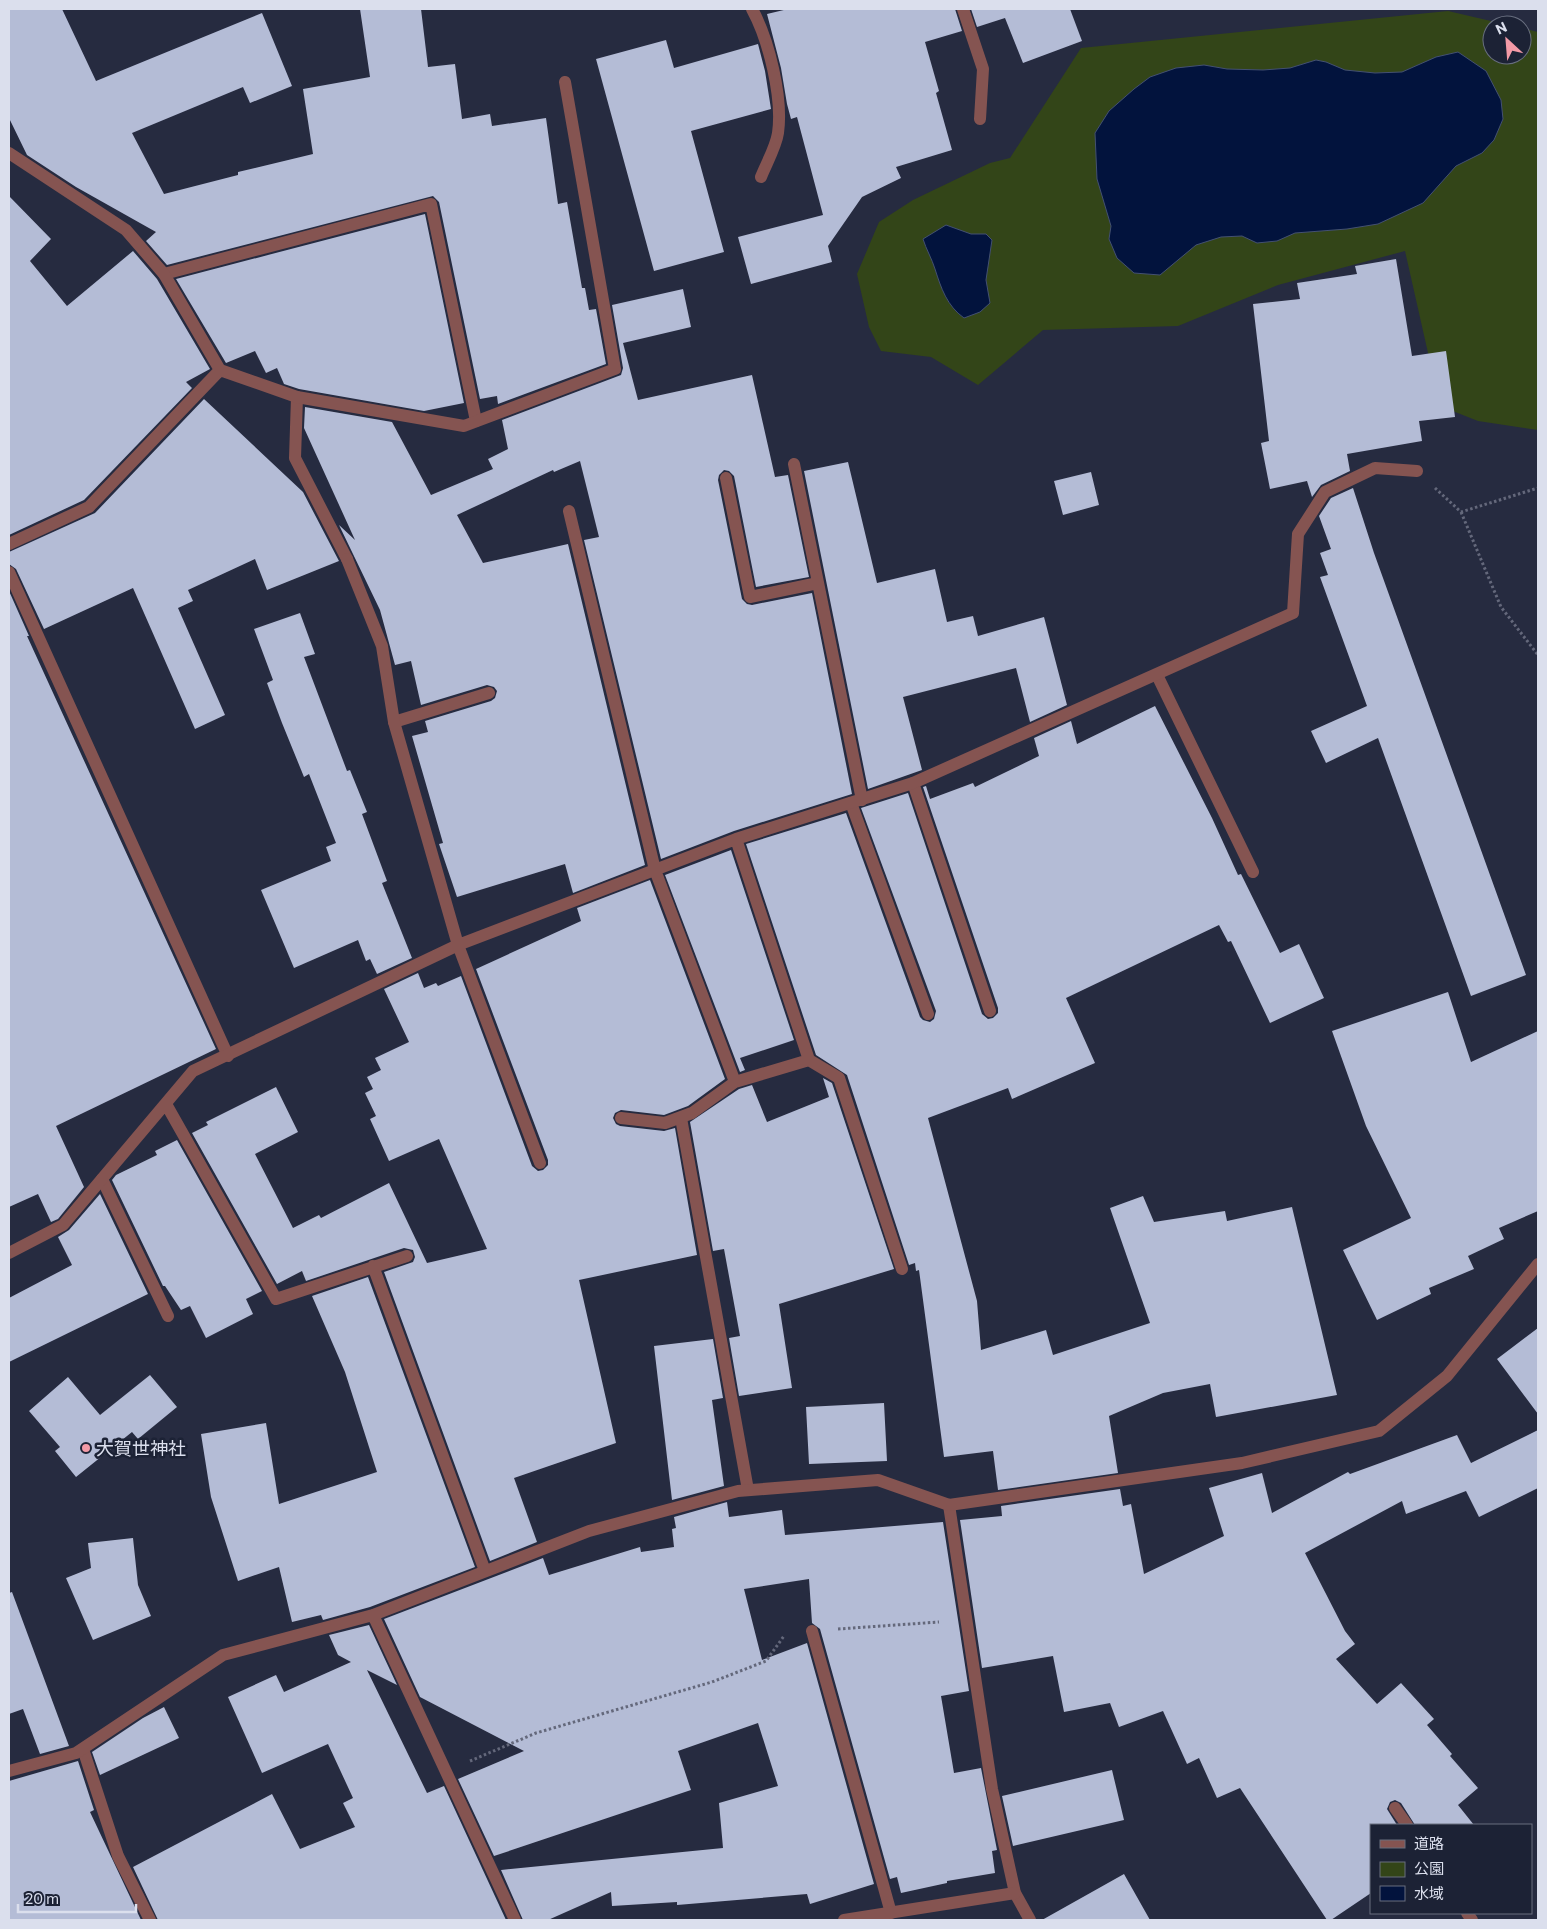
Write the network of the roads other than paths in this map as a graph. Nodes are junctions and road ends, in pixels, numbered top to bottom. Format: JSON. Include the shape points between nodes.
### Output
{"nodes":[{"id":1,"x":752,"y":9,"type":"edge"},
{"id":2,"x":963,"y":9,"type":"edge"},
{"id":3,"x":565,"y":82,"type":"dead end"},
{"id":4,"x":980,"y":119,"type":"dead end"},
{"id":5,"x":9,"y":153,"type":"edge"},
{"id":6,"x":761,"y":177,"type":"dead end"},
{"id":7,"x":164,"y":274,"type":"junction"},
{"id":8,"x":220,"y":370,"type":"junction"},
{"id":9,"x":297,"y":397,"type":"junction"},
{"id":10,"x":476,"y":421,"type":"junction"},
{"id":11,"x":794,"y":464,"type":"dead end"},
{"id":12,"x":1417,"y":471,"type":"road end"},
{"id":13,"x":726,"y":478,"type":"dead end"},
{"id":14,"x":570,"y":510,"type":"dead end"},
{"id":15,"x":9,"y":544,"type":"edge"},
{"id":16,"x":9,"y":572,"type":"edge"},
{"id":17,"x":818,"y":583,"type":"junction"},
{"id":18,"x":1157,"y":675,"type":"junction"},
{"id":19,"x":490,"y":693,"type":"dead end"},
{"id":20,"x":394,"y":722,"type":"junction"},
{"id":21,"x":914,"y":783,"type":"junction"},
{"id":22,"x":856,"y":801,"type":"junction"},
{"id":23,"x":736,"y":838,"type":"junction"},
{"id":24,"x":655,"y":870,"type":"junction"},
{"id":25,"x":1253,"y":872,"type":"dead end"},
{"id":26,"x":458,"y":945,"type":"junction"},
{"id":27,"x":990,"y":1010,"type":"dead end"},
{"id":28,"x":928,"y":1014,"type":"dead end"},
{"id":29,"x":228,"y":1056,"type":"junction"},
{"id":30,"x":809,"y":1060,"type":"junction"},
{"id":31,"x":735,"y":1082,"type":"junction"},
{"id":32,"x":166,"y":1104,"type":"junction"},
{"id":33,"x":621,"y":1118,"type":"dead end"},
{"id":34,"x":681,"y":1118,"type":"junction"},
{"id":35,"x":540,"y":1162,"type":"dead end"},
{"id":36,"x":102,"y":1179,"type":"junction"},
{"id":37,"x":9,"y":1253,"type":"edge"},
{"id":38,"x":407,"y":1256,"type":"dead end"},
{"id":39,"x":1538,"y":1264,"type":"edge"},
{"id":40,"x":373,"y":1266,"type":"junction"},
{"id":41,"x":902,"y":1269,"type":"dead end"},
{"id":42,"x":168,"y":1316,"type":"dead end"},
{"id":43,"x":748,"y":1490,"type":"junction"},
{"id":44,"x":949,"y":1505,"type":"junction"},
{"id":45,"x":485,"y":1571,"type":"junction"},
{"id":46,"x":374,"y":1615,"type":"junction"},
{"id":47,"x":812,"y":1631,"type":"road end"},
{"id":48,"x":83,"y":1749,"type":"junction"},
{"id":49,"x":9,"y":1771,"type":"edge"},
{"id":50,"x":1395,"y":1808,"type":"dead end"},
{"id":51,"x":1406,"y":1824,"type":"edge"},
{"id":52,"x":1015,"y":1893,"type":"junction"},
{"id":53,"x":891,"y":1913,"type":"junction"},
{"id":54,"x":150,"y":1920,"type":"edge"},
{"id":55,"x":515,"y":1920,"type":"edge"},
{"id":56,"x":844,"y":1920,"type":"edge"},
{"id":57,"x":1030,"y":1920,"type":"edge"}],
"edges":[{"from":1,"to":6,"type":"street","via":[[762,26],[778,98],[778,134]]},
{"from":2,"to":4,"type":"street","via":[[983,69]]},
{"from":3,"to":10,"type":"street","via":[[615,369]]},
{"from":5,"to":7,"type":"street","via":[[126,230]]},
{"from":7,"to":8,"type":"street"},
{"from":7,"to":10,"type":"street","via":[[432,204]]},
{"from":8,"to":9,"type":"street"},
{"from":8,"to":15,"type":"street","via":[[89,507]]},
{"from":9,"to":10,"type":"street","via":[[464,426]]},
{"from":9,"to":20,"type":"street","via":[[295,458],[347,559],[382,646]]},
{"from":11,"to":17,"type":"street"},
{"from":12,"to":18,"type":"street","via":[[1376,468],[1325,492],[1298,534],[1293,613]]},
{"from":13,"to":17,"type":"street","via":[[750,597]]},
{"from":14,"to":24,"type":"street"},
{"from":16,"to":29,"type":"street"},
{"from":17,"to":22,"type":"street"},
{"from":18,"to":21,"type":"street"},
{"from":18,"to":25,"type":"street"},
{"from":19,"to":20,"type":"street"},
{"from":20,"to":26,"type":"street"},
{"from":21,"to":22,"type":"street"},
{"from":21,"to":27,"type":"street"},
{"from":22,"to":23,"type":"street"},
{"from":22,"to":28,"type":"street"},
{"from":23,"to":24,"type":"street"},
{"from":23,"to":30,"type":"street"},
{"from":24,"to":26,"type":"street"},
{"from":24,"to":31,"type":"street"},
{"from":26,"to":29,"type":"street"},
{"from":26,"to":35,"type":"street"},
{"from":29,"to":32,"type":"street","via":[[193,1071]]},
{"from":30,"to":31,"type":"street"},
{"from":30,"to":41,"type":"street","via":[[839,1078]]},
{"from":31,"to":34,"type":"street"},
{"from":32,"to":36,"type":"street"},
{"from":32,"to":40,"type":"street","via":[[276,1299]]},
{"from":33,"to":34,"type":"street","via":[[665,1123]]},
{"from":34,"to":43,"type":"street"},
{"from":36,"to":37,"type":"street","via":[[63,1225]]},
{"from":36,"to":42,"type":"street"},
{"from":38,"to":40,"type":"street"},
{"from":39,"to":44,"type":"street","via":[[1447,1376],[1379,1431],[1242,1463]]},
{"from":40,"to":45,"type":"street"},
{"from":43,"to":44,"type":"street","via":[[878,1480]]},
{"from":43,"to":45,"type":"street","via":[[589,1530]]},
{"from":44,"to":52,"type":"street","via":[[992,1790]]},
{"from":45,"to":46,"type":"street"},
{"from":46,"to":48,"type":"street","via":[[223,1654]]},
{"from":46,"to":55,"type":"street"},
{"from":47,"to":53,"type":"street"},
{"from":48,"to":49,"type":"street"},
{"from":48,"to":54,"type":"street","via":[[118,1856]]},
{"from":50,"to":51,"type":"street"},
{"from":52,"to":53,"type":"street"},
{"from":52,"to":57,"type":"street"},
{"from":53,"to":56,"type":"street"}]}
